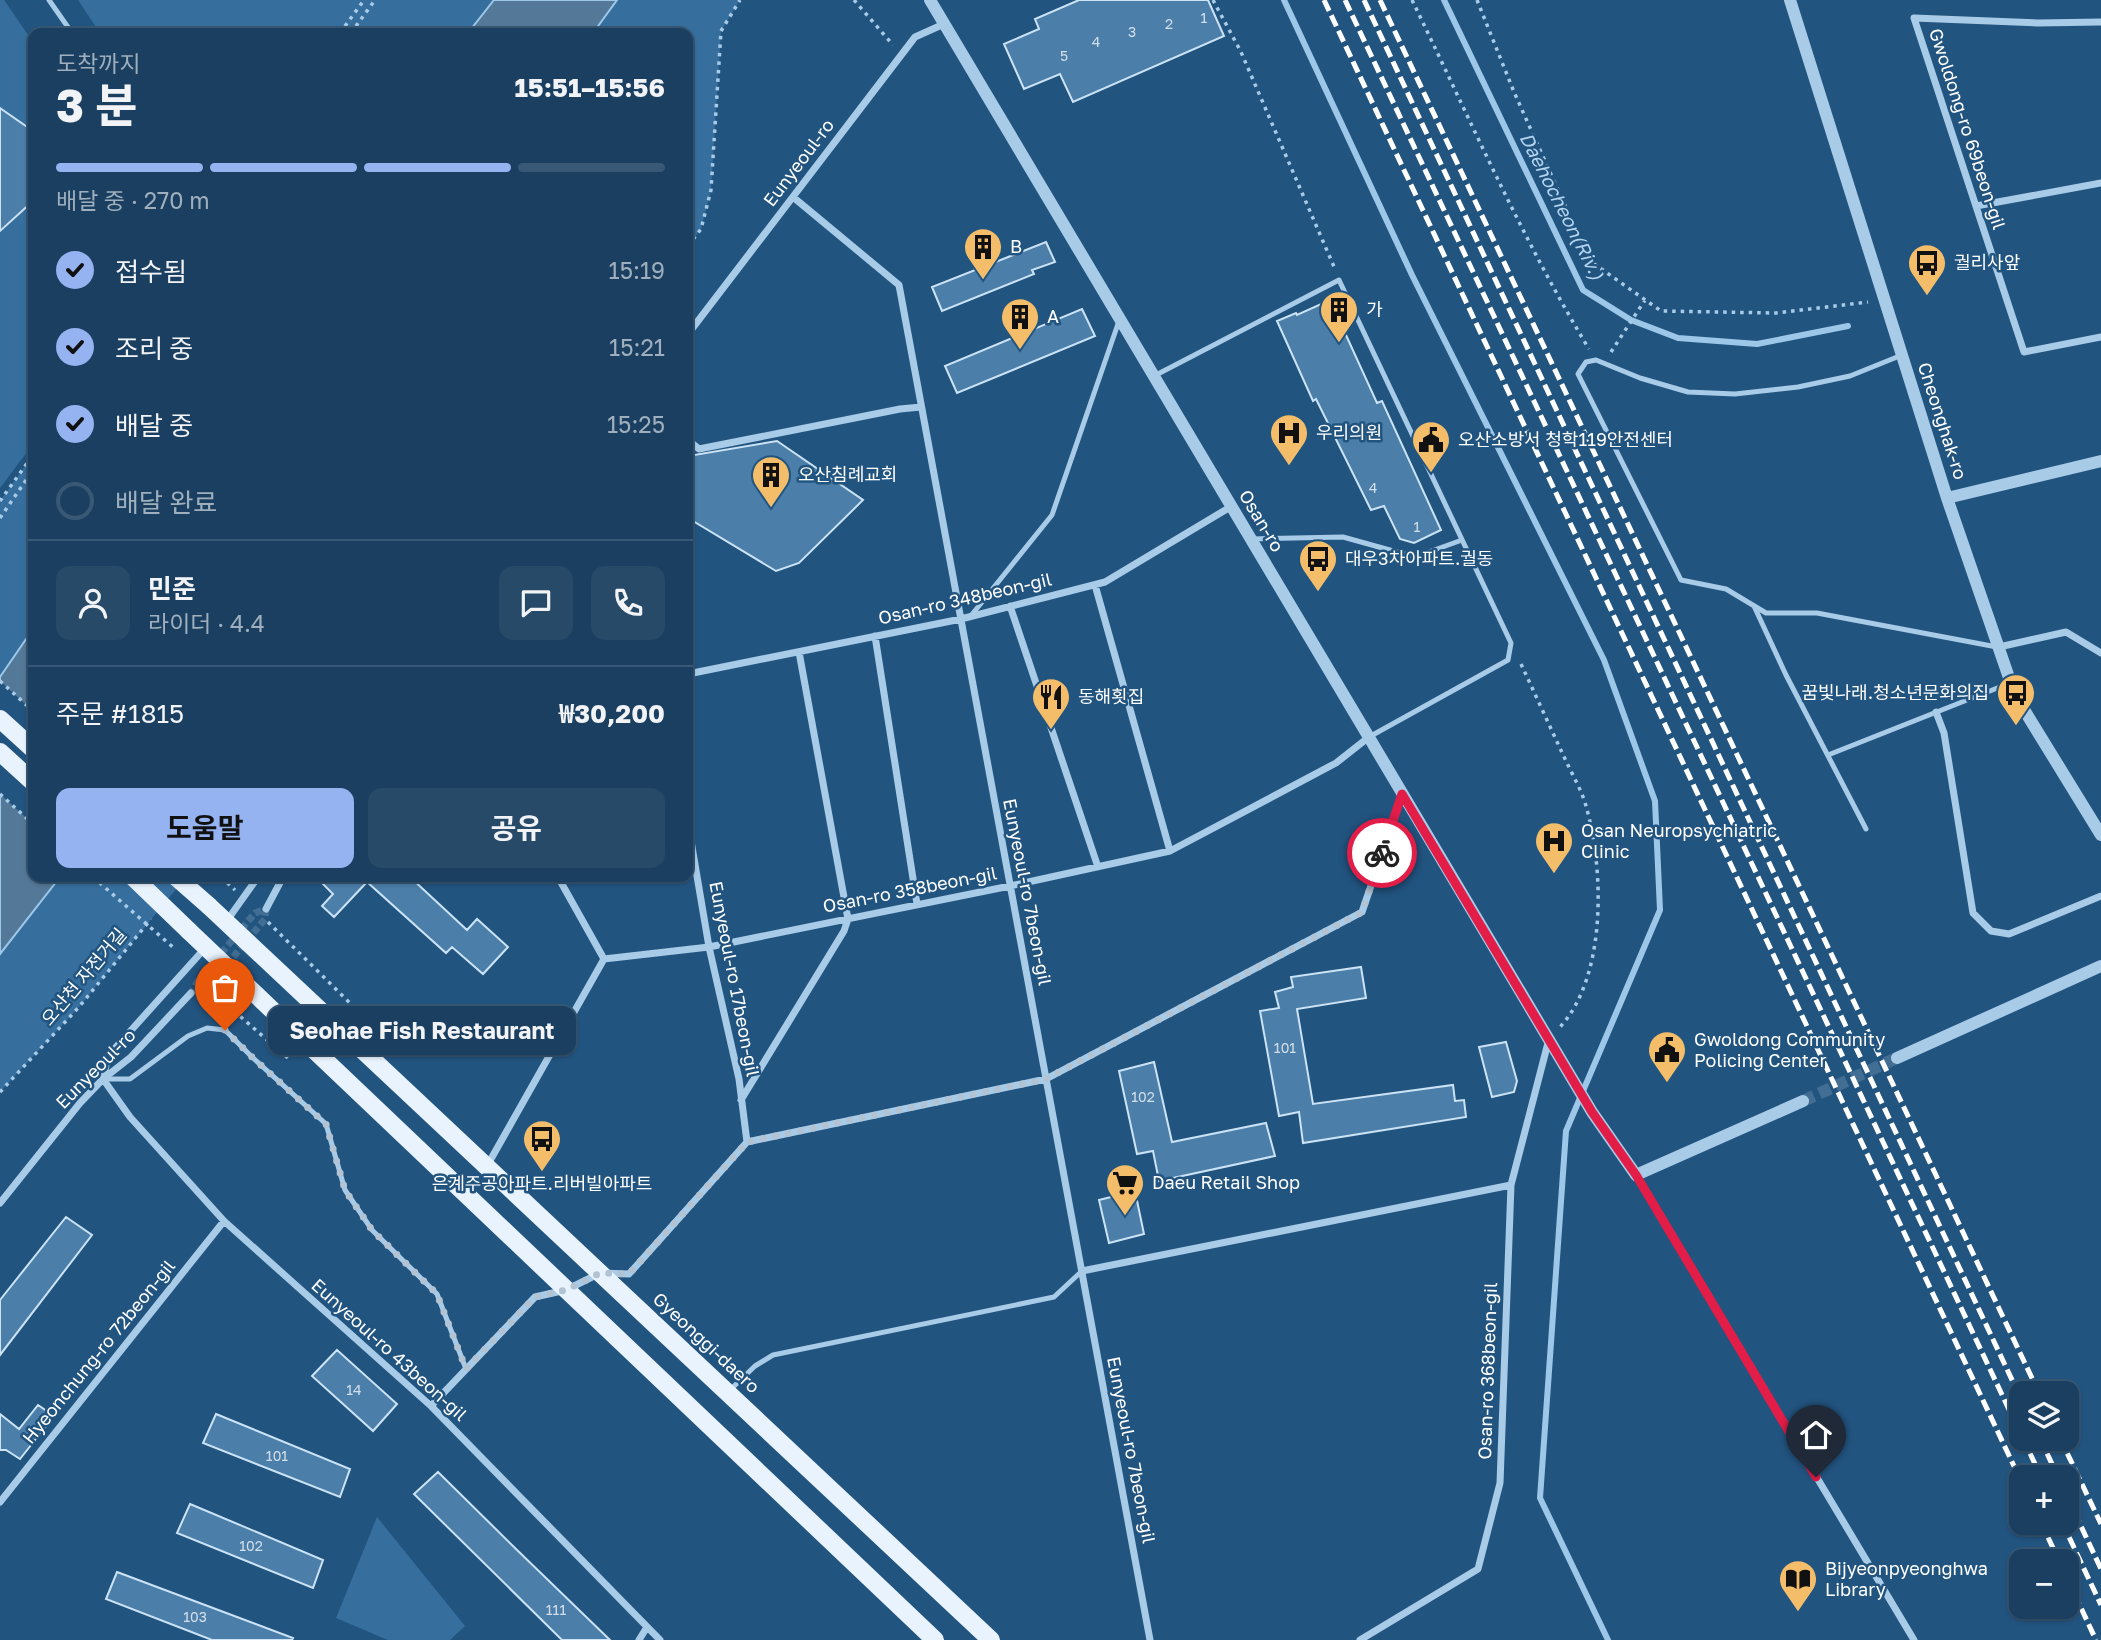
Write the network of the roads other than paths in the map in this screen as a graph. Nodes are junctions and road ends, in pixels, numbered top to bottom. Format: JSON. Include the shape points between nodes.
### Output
{"nodes":[{"id":1,"x":49,"y":0,"type":"edge"},
{"id":2,"x":930,"y":0,"type":"edge"},
{"id":3,"x":1790,"y":0,"type":"edge"},
{"id":4,"x":2101,"y":22,"type":"edge"},
{"id":5,"x":944,"y":23,"type":"junction"},
{"id":6,"x":69,"y":28,"type":"edge"},
{"id":7,"x":2101,"y":183,"type":"edge"},
{"id":8,"x":793,"y":197,"type":"junction"},
{"id":9,"x":1976,"y":206,"type":"junction"},
{"id":10,"x":1120,"y":319,"type":"junction"},
{"id":11,"x":693,"y":327,"type":"edge"},
{"id":12,"x":2101,"y":337,"type":"edge"},
{"id":13,"x":1902,"y":355,"type":"junction"},
{"id":14,"x":1154,"y":376,"type":"junction"},
{"id":15,"x":921,"y":407,"type":"junction"},
{"id":16,"x":693,"y":444,"type":"edge"},
{"id":17,"x":2101,"y":461,"type":"edge"},
{"id":18,"x":1947,"y":498,"type":"junction"},
{"id":19,"x":1232,"y":506,"type":"junction"},
{"id":20,"x":1251,"y":539,"type":"junction"},
{"id":21,"x":1462,"y":540,"type":"junction"},
{"id":22,"x":1095,"y":585,"type":"junction"},
{"id":23,"x":1010,"y":606,"type":"junction"},
{"id":24,"x":1754,"y":606,"type":"junction"},
{"id":25,"x":970,"y":617,"type":"junction"},
{"id":26,"x":961,"y":619,"type":"junction"},
{"id":27,"x":874,"y":636,"type":"junction"},
{"id":28,"x":1999,"y":647,"type":"junction"},
{"id":29,"x":799,"y":652,"type":"junction"},
{"id":30,"x":2101,"y":653,"type":"edge"},
{"id":31,"x":693,"y":673,"type":"edge"},
{"id":32,"x":2011,"y":682,"type":"junction"},
{"id":33,"x":1936,"y":712,"type":"junction"},
{"id":34,"x":0,"y":719,"type":"edge"},
{"id":35,"x":1369,"y":737,"type":"junction"},
{"id":36,"x":28,"y":744,"type":"edge"},
{"id":37,"x":0,"y":752,"type":"edge"},
{"id":38,"x":1828,"y":755,"type":"junction"},
{"id":39,"x":28,"y":777,"type":"edge"},
{"id":40,"x":1402,"y":794,"type":"junction"},
{"id":41,"x":1866,"y":829,"type":"dead end"},
{"id":42,"x":2101,"y":835,"type":"edge"},
{"id":43,"x":1170,"y":851,"type":"junction"},
{"id":44,"x":693,"y":853,"type":"edge"},
{"id":45,"x":1098,"y":867,"type":"junction"},
{"id":46,"x":137,"y":882,"type":"edge"},
{"id":47,"x":182,"y":882,"type":"edge"},
{"id":48,"x":254,"y":882,"type":"edge"},
{"id":49,"x":280,"y":882,"type":"edge"},
{"id":50,"x":561,"y":882,"type":"edge"},
{"id":51,"x":1010,"y":886,"type":"junction"},
{"id":52,"x":2101,"y":895,"type":"edge"},
{"id":53,"x":918,"y":904,"type":"junction"},
{"id":54,"x":266,"y":909,"type":"tunnel mouth"},
{"id":55,"x":848,"y":919,"type":"junction"},
{"id":56,"x":226,"y":922,"type":"junction"},
{"id":57,"x":206,"y":947,"type":"junction"},
{"id":58,"x":709,"y":947,"type":"junction"},
{"id":59,"x":604,"y":960,"type":"junction"},
{"id":60,"x":2101,"y":966,"type":"edge"},
{"id":61,"x":191,"y":993,"type":"dead end"},
{"id":62,"x":1549,"y":1039,"type":"junction"},
{"id":63,"x":1898,"y":1058,"type":"tunnel mouth"},
{"id":64,"x":103,"y":1079,"type":"junction"},
{"id":65,"x":1046,"y":1079,"type":"junction"},
{"id":66,"x":741,"y":1100,"type":"junction"},
{"id":67,"x":1803,"y":1101,"type":"tunnel mouth"},
{"id":68,"x":747,"y":1142,"type":"junction"},
{"id":69,"x":487,"y":1167,"type":"junction"},
{"id":70,"x":1636,"y":1175,"type":"junction"},
{"id":71,"x":1511,"y":1185,"type":"junction"},
{"id":72,"x":0,"y":1203,"type":"edge"},
{"id":73,"x":223,"y":1221,"type":"junction"},
{"id":74,"x":1082,"y":1271,"type":"junction"},
{"id":75,"x":600,"y":1273,"type":"junction"},
{"id":76,"x":566,"y":1290,"type":"junction"},
{"id":77,"x":466,"y":1369,"type":"junction"},
{"id":78,"x":728,"y":1393,"type":"junction"},
{"id":79,"x":430,"y":1406,"type":"junction"},
{"id":80,"x":0,"y":1502,"type":"edge"},
{"id":81,"x":647,"y":1627,"type":"junction"},
{"id":82,"x":639,"y":1640,"type":"edge"},
{"id":83,"x":660,"y":1640,"type":"edge"},
{"id":84,"x":934,"y":1640,"type":"edge"},
{"id":85,"x":991,"y":1640,"type":"edge"},
{"id":86,"x":1150,"y":1640,"type":"edge"},
{"id":87,"x":1360,"y":1640,"type":"edge"},
{"id":88,"x":1914,"y":1640,"type":"edge"}],
"edges":[{"from":1,"to":6,"type":"lane"},
{"from":2,"to":5,"type":"street","name":"Osan-ro"},
{"from":3,"to":13,"type":"street","name":"Cheonghak-ro"},
{"from":4,"to":9,"type":"street","name":"Gwoldong-ro 69beon-gil","via":[[1914,18]]},
{"from":5,"to":8,"type":"street","name":"Eunyeoul-ro","via":[[915,37]]},
{"from":5,"to":10,"type":"street","name":"Osan-ro"},
{"from":7,"to":9,"type":"street"},
{"from":8,"to":11,"type":"street","name":"Eunyeoul-ro"},
{"from":8,"to":15,"type":"street","name":"Eunyeoul-ro 7beon-gil","via":[[899,285]]},
{"from":9,"to":12,"type":"street","name":"Gwoldong-ro 69beon-gil","via":[[2024,352]]},
{"from":10,"to":14,"type":"street","name":"Osan-ro"},
{"from":10,"to":25,"type":"lane","via":[[1052,515]]},
{"from":13,"to":18,"type":"street","name":"Cheonghak-ro"},
{"from":13,"to":24,"type":"lane","via":[[1850,376],[1735,394],[1688,392],[1596,360],[1586,362],[1578,374],[1681,580],[1726,589]]},
{"from":14,"to":19,"type":"street","name":"Osan-ro"},
{"from":14,"to":21,"type":"lane","via":[[1339,280]]},
{"from":15,"to":16,"type":"street","via":[[699,449]]},
{"from":15,"to":26,"type":"street","name":"Eunyeoul-ro 7beon-gil"},
{"from":17,"to":18,"type":"street"},
{"from":18,"to":28,"type":"street","name":"Cheonghak-ro"},
{"from":19,"to":20,"type":"street","name":"Osan-ro"},
{"from":19,"to":22,"type":"street","name":"Osan-ro 348beon-gil"},
{"from":20,"to":21,"type":"lane","via":[[1343,537],[1415,557]]},
{"from":20,"to":35,"type":"street","name":"Osan-ro"},
{"from":21,"to":35,"type":"lane","via":[[1511,643],[1508,660]]},
{"from":22,"to":23,"type":"street","name":"Osan-ro 348beon-gil"},
{"from":22,"to":43,"type":"street"},
{"from":23,"to":25,"type":"street","name":"Osan-ro 348beon-gil"},
{"from":23,"to":45,"type":"street"},
{"from":24,"to":28,"type":"lane","via":[[1766,613],[1818,613]]},
{"from":24,"to":38,"type":"lane"},
{"from":25,"to":26,"type":"street","name":"Osan-ro 348beon-gil"},
{"from":26,"to":27,"type":"street","name":"Osan-ro 348beon-gil"},
{"from":26,"to":51,"type":"street","name":"Eunyeoul-ro 7beon-gil"},
{"from":27,"to":29,"type":"street","name":"Osan-ro 348beon-gil"},
{"from":27,"to":53,"type":"street"},
{"from":28,"to":30,"type":"street","via":[[2066,632]]},
{"from":28,"to":32,"type":"street","name":"Cheonghak-ro"},
{"from":29,"to":31,"type":"street","name":"Osan-ro 348beon-gil"},
{"from":29,"to":55,"type":"street"},
{"from":32,"to":33,"type":"lane"},
{"from":32,"to":42,"type":"street","name":"Cheonghak-ro"},
{"from":33,"to":38,"type":"lane"},
{"from":33,"to":52,"type":"street","via":[[1944,733],[1973,913],[1991,931],[2009,934]]},
{"from":34,"to":36,"type":"main road"},
{"from":35,"to":40,"type":"street","name":"Osan-ro"},
{"from":35,"to":43,"type":"street","name":"Osan-ro 358beon-gil","via":[[1336,763]]},
{"from":37,"to":39,"type":"main road"},
{"from":38,"to":41,"type":"lane"},
{"from":40,"to":62,"type":"street","name":"Osan-ro"},
{"from":40,"to":65,"type":"street","via":[[1362,912]]},
{"from":43,"to":45,"type":"street","name":"Osan-ro 358beon-gil"},
{"from":44,"to":58,"type":"street","name":"Eunyeoul-ro 17beon-gil"},
{"from":45,"to":51,"type":"street","name":"Osan-ro 358beon-gil"},
{"from":46,"to":57,"type":"main road","bridge":true},
{"from":47,"to":56,"type":"main road","name":"Gyeonggi-daero","bridge":true},
{"from":48,"to":56,"type":"street"},
{"from":49,"to":54,"type":"street"},
{"from":50,"to":59,"type":"street"},
{"from":51,"to":53,"type":"street","name":"Osan-ro 358beon-gil"},
{"from":51,"to":65,"type":"street","name":"Eunyeoul-ro 7beon-gil"},
{"from":53,"to":55,"type":"street","name":"Osan-ro 358beon-gil"},
{"from":55,"to":58,"type":"street","name":"Osan-ro 358beon-gil"},
{"from":55,"to":66,"type":"street"},
{"from":56,"to":69,"type":"main road","name":"Gyeonggi-daero"},
{"from":57,"to":64,"type":"street","via":[[108,1056]]},
{"from":57,"to":76,"type":"main road"},
{"from":58,"to":59,"type":"street","name":"Osan-ro 358beon-gil"},
{"from":58,"to":66,"type":"street","name":"Eunyeoul-ro 17beon-gil"},
{"from":59,"to":69,"type":"street"},
{"from":60,"to":63,"type":"street"},
{"from":61,"to":64,"type":"street","name":"Eunyeoul-ro"},
{"from":62,"to":70,"type":"street","name":"Osan-ro"},
{"from":62,"to":71,"type":"street","name":"Osan-ro 368beon-gil"},
{"from":64,"to":72,"type":"street","name":"Eunyeoul-ro"},
{"from":64,"to":73,"type":"street","name":"Eunyeoul-ro 43beon-gil"},
{"from":64,"to":77,"type":"lane","via":[[130,1079],[188,1036],[207,1028],[225,1030],[326,1124],[345,1190],[372,1230],[437,1294]]},
{"from":65,"to":68,"type":"street"},
{"from":65,"to":74,"type":"street","name":"Eunyeoul-ro 7beon-gil"},
{"from":66,"to":68,"type":"street","name":"Eunyeoul-ro 17beon-gil"},
{"from":67,"to":70,"type":"street"},
{"from":68,"to":75,"type":"street","via":[[629,1274]]},
{"from":69,"to":75,"type":"main road","name":"Gyeonggi-daero"},
{"from":70,"to":88,"type":"street"},
{"from":71,"to":74,"type":"street"},
{"from":71,"to":87,"type":"street","name":"Osan-ro 368beon-gil","via":[[1500,1483],[1478,1569]]},
{"from":73,"to":79,"type":"street","name":"Eunyeoul-ro 43beon-gil"},
{"from":73,"to":80,"type":"street","name":"Hyeonchung-ro 72beon-gil"},
{"from":74,"to":78,"type":"lane","via":[[1055,1297],[774,1355],[755,1366]]},
{"from":74,"to":86,"type":"street","name":"Eunyeoul-ro 7beon-gil"},
{"from":75,"to":76,"type":"street"},
{"from":75,"to":78,"type":"main road","name":"Gyeonggi-daero"},
{"from":76,"to":77,"type":"street","via":[[535,1297]]},
{"from":76,"to":84,"type":"main road"},
{"from":77,"to":79,"type":"street"},
{"from":78,"to":85,"type":"main road","name":"Gyeonggi-daero"},
{"from":79,"to":81,"type":"street","name":"Eunyeoul-ro 43beon-gil"},
{"from":81,"to":82,"type":"street"},
{"from":81,"to":83,"type":"street","name":"Eunyeoul-ro 43beon-gil"}]}
